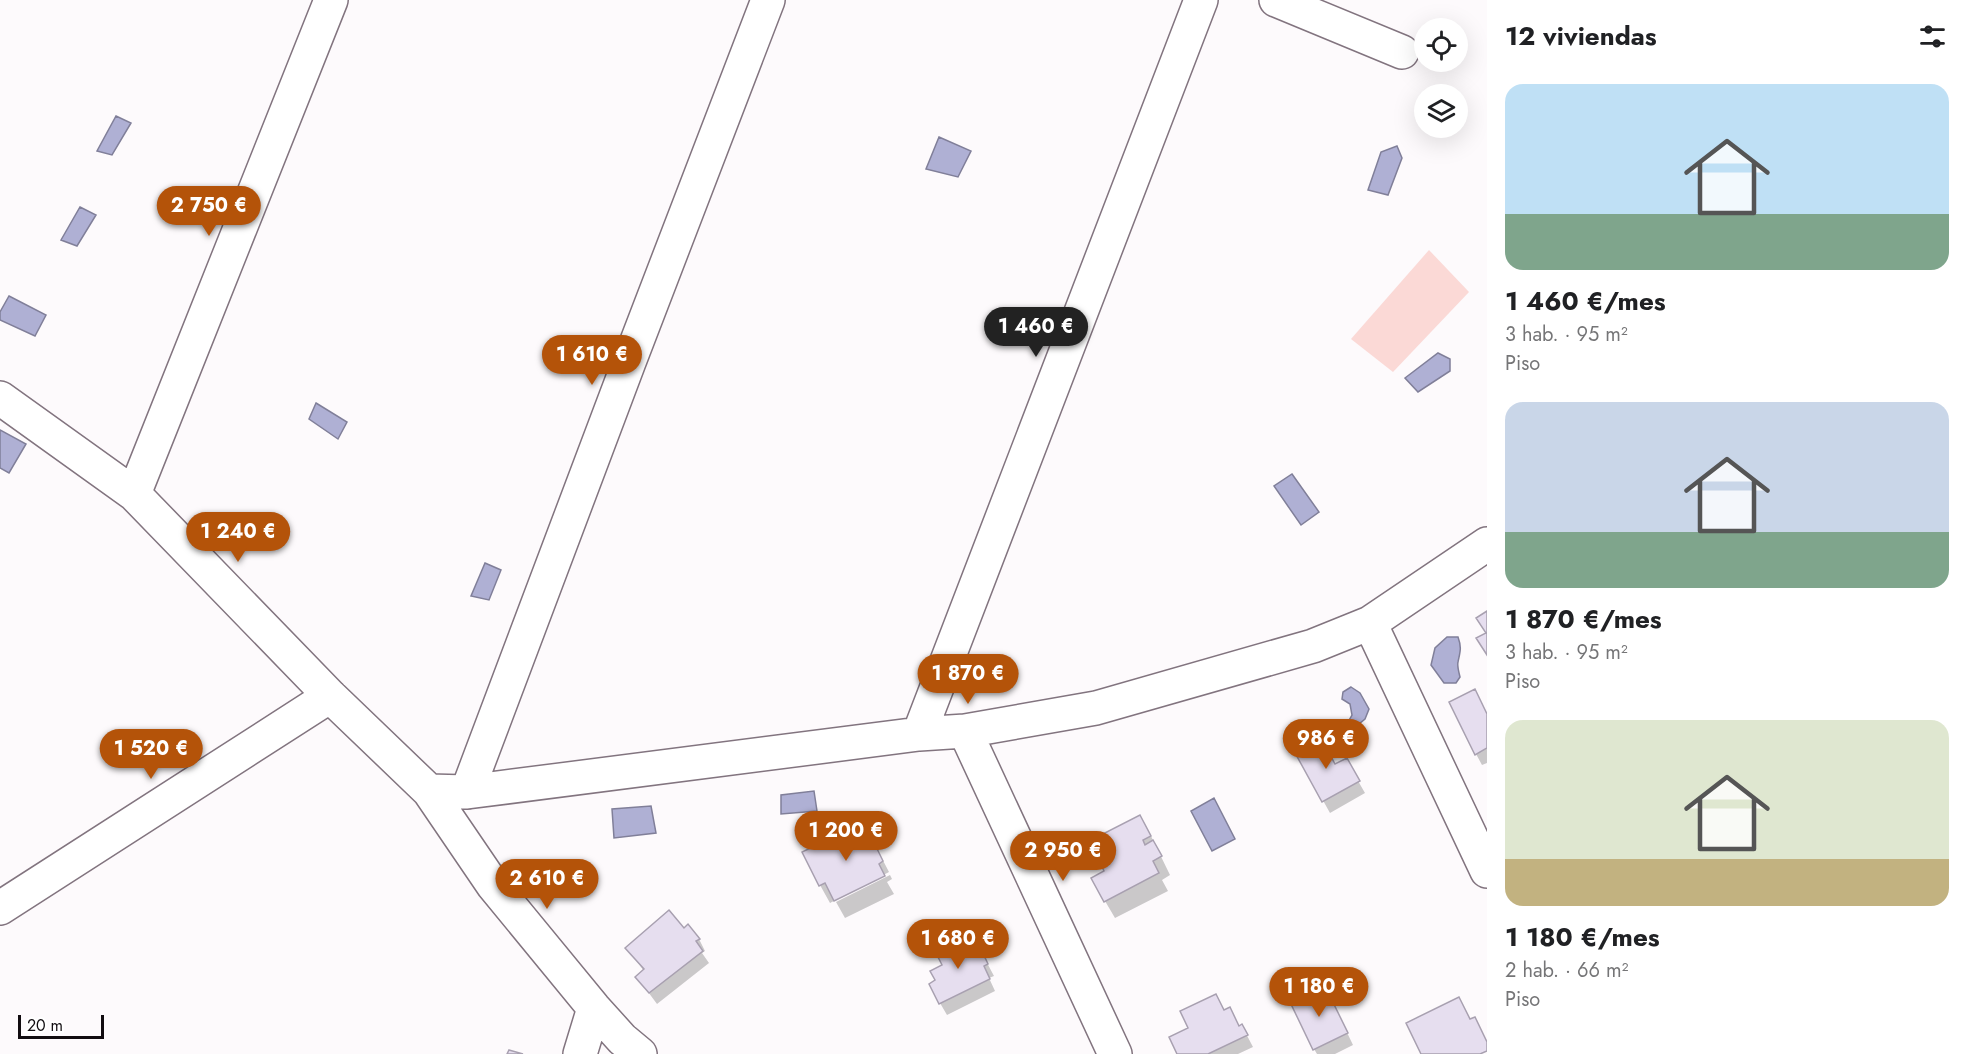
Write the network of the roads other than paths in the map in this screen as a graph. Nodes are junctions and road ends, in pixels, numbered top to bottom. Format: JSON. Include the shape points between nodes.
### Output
{"nodes":[{"id":1,"x":331,"y":0,"type":"edge"},
{"id":2,"x":768,"y":0,"type":"edge"},
{"id":3,"x":1201,"y":0,"type":"edge"},
{"id":4,"x":1276,"y":0,"type":"edge"},
{"id":5,"x":1402,"y":52,"type":"dead end"},
{"id":6,"x":0,"y":398,"type":"edge"},
{"id":7,"x":134,"y":494,"type":"junction"},
{"id":8,"x":1487,"y":544,"type":"edge"},
{"id":9,"x":1370,"y":623,"type":"junction"},
{"id":10,"x":330,"y":696,"type":"junction"},
{"id":11,"x":965,"y":731,"type":"junction"},
{"id":12,"x":918,"y":734,"type":"junction"},
{"id":13,"x":429,"y":791,"type":"junction"},
{"id":14,"x":467,"y":792,"type":"junction"},
{"id":15,"x":1487,"y":871,"type":"edge"},
{"id":16,"x":0,"y":908,"type":"edge"},
{"id":17,"x":594,"y":1008,"type":"junction"},
{"id":18,"x":580,"y":1054,"type":"edge"},
{"id":19,"x":640,"y":1054,"type":"edge"},
{"id":20,"x":1115,"y":1054,"type":"edge"}],
"edges":[{"from":1,"to":7,"type":"street"},
{"from":2,"to":14,"type":"street"},
{"from":3,"to":12,"type":"street"},
{"from":4,"to":5,"type":"street"},
{"from":6,"to":7,"type":"street"},
{"from":7,"to":10,"type":"street"},
{"from":8,"to":9,"type":"street"},
{"from":9,"to":11,"type":"street","via":[[1313,646],[1096,708]]},
{"from":9,"to":15,"type":"street"},
{"from":10,"to":13,"type":"street"},
{"from":10,"to":16,"type":"street"},
{"from":11,"to":12,"type":"street"},
{"from":11,"to":20,"type":"street"},
{"from":12,"to":14,"type":"street"},
{"from":13,"to":14,"type":"street"},
{"from":13,"to":17,"type":"street","via":[[493,885]]},
{"from":17,"to":18,"type":"street"},
{"from":17,"to":19,"type":"street"}]}
